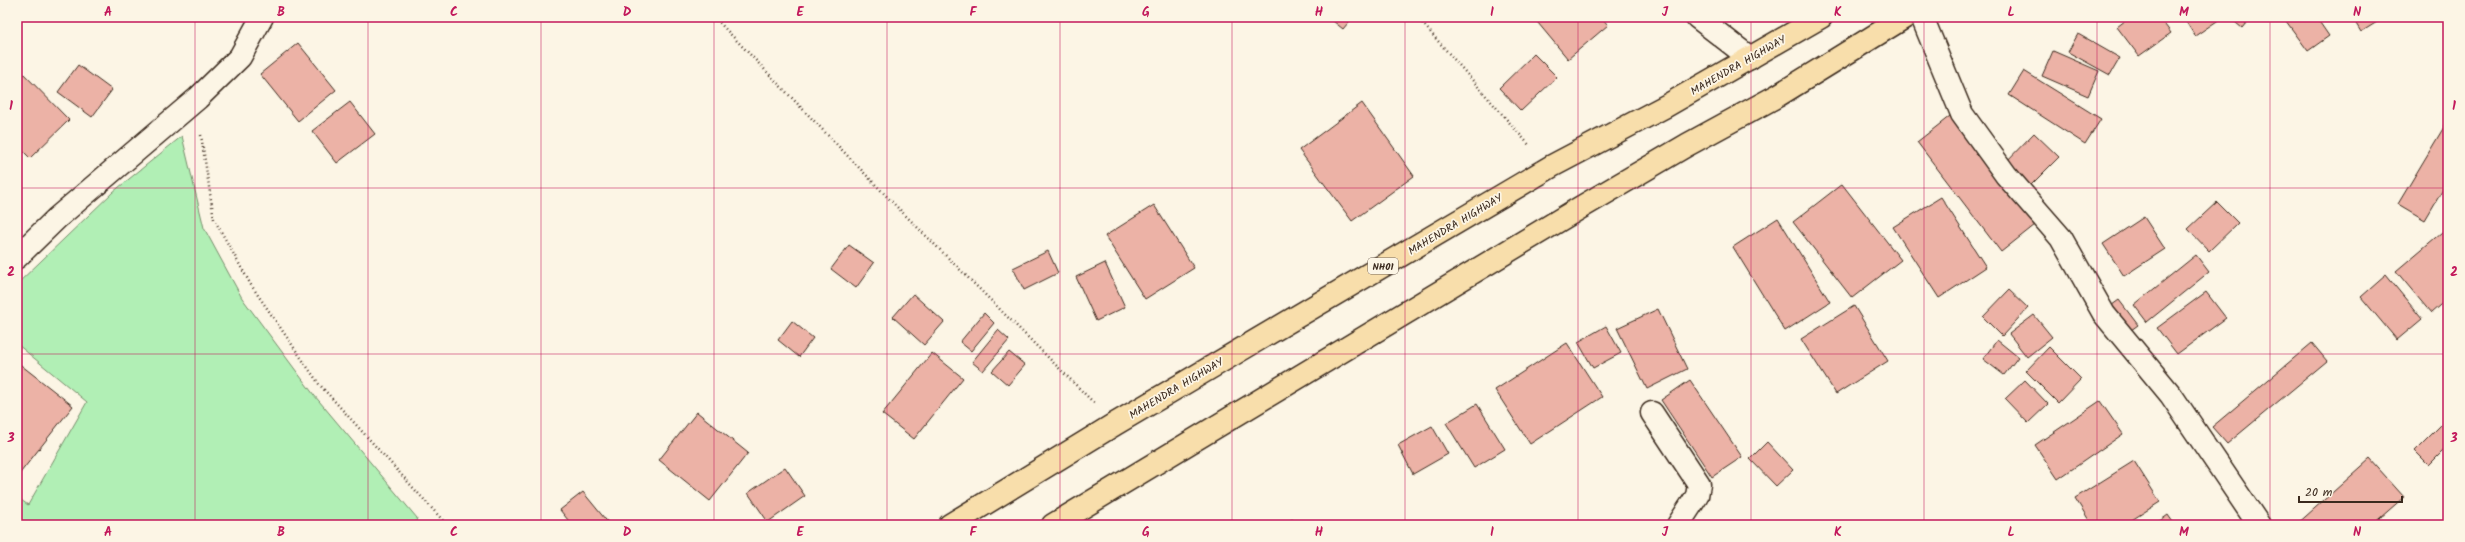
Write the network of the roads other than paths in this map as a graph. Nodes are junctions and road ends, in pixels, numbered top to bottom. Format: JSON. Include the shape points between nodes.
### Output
{"nodes":[{"id":1,"x":262,"y":17,"type":"edge"},
{"id":2,"x":1697,"y":17,"type":"edge"},
{"id":3,"x":1821,"y":17,"type":"edge"},
{"id":4,"x":1905,"y":17,"type":"edge"},
{"id":5,"x":1922,"y":17,"type":"edge"},
{"id":6,"x":1750,"y":58,"type":"junction"},
{"id":7,"x":17,"y":258,"type":"edge"},
{"id":8,"x":1652,"y":413,"type":"dead end"},
{"id":9,"x":950,"y":525,"type":"edge"},
{"id":10,"x":1053,"y":525,"type":"edge"},
{"id":11,"x":1678,"y":525,"type":"edge"},
{"id":12,"x":2259,"y":525,"type":"edge"}],
"edges":[{"from":1,"to":7,"type":"street","via":[[240,57],[198,98],[57,218]]},
{"from":2,"to":6,"type":"street"},
{"from":3,"to":6,"type":"highway","name":"MAHENDRA HIGHWAY","number":"NH01"},
{"from":4,"to":10,"type":"highway","via":[[1777,96],[1687,145],[1558,221]]},
{"from":5,"to":12,"type":"street","via":[[1962,114],[2006,175],[2061,238],[2104,314],[2171,395]]},
{"from":6,"to":9,"type":"highway","name":"MAHENDRA HIGHWAY","number":"NH01","via":[[1552,166],[1115,424]]},
{"from":8,"to":11,"type":"street","via":[[1699,484],[1696,496]]}]}
